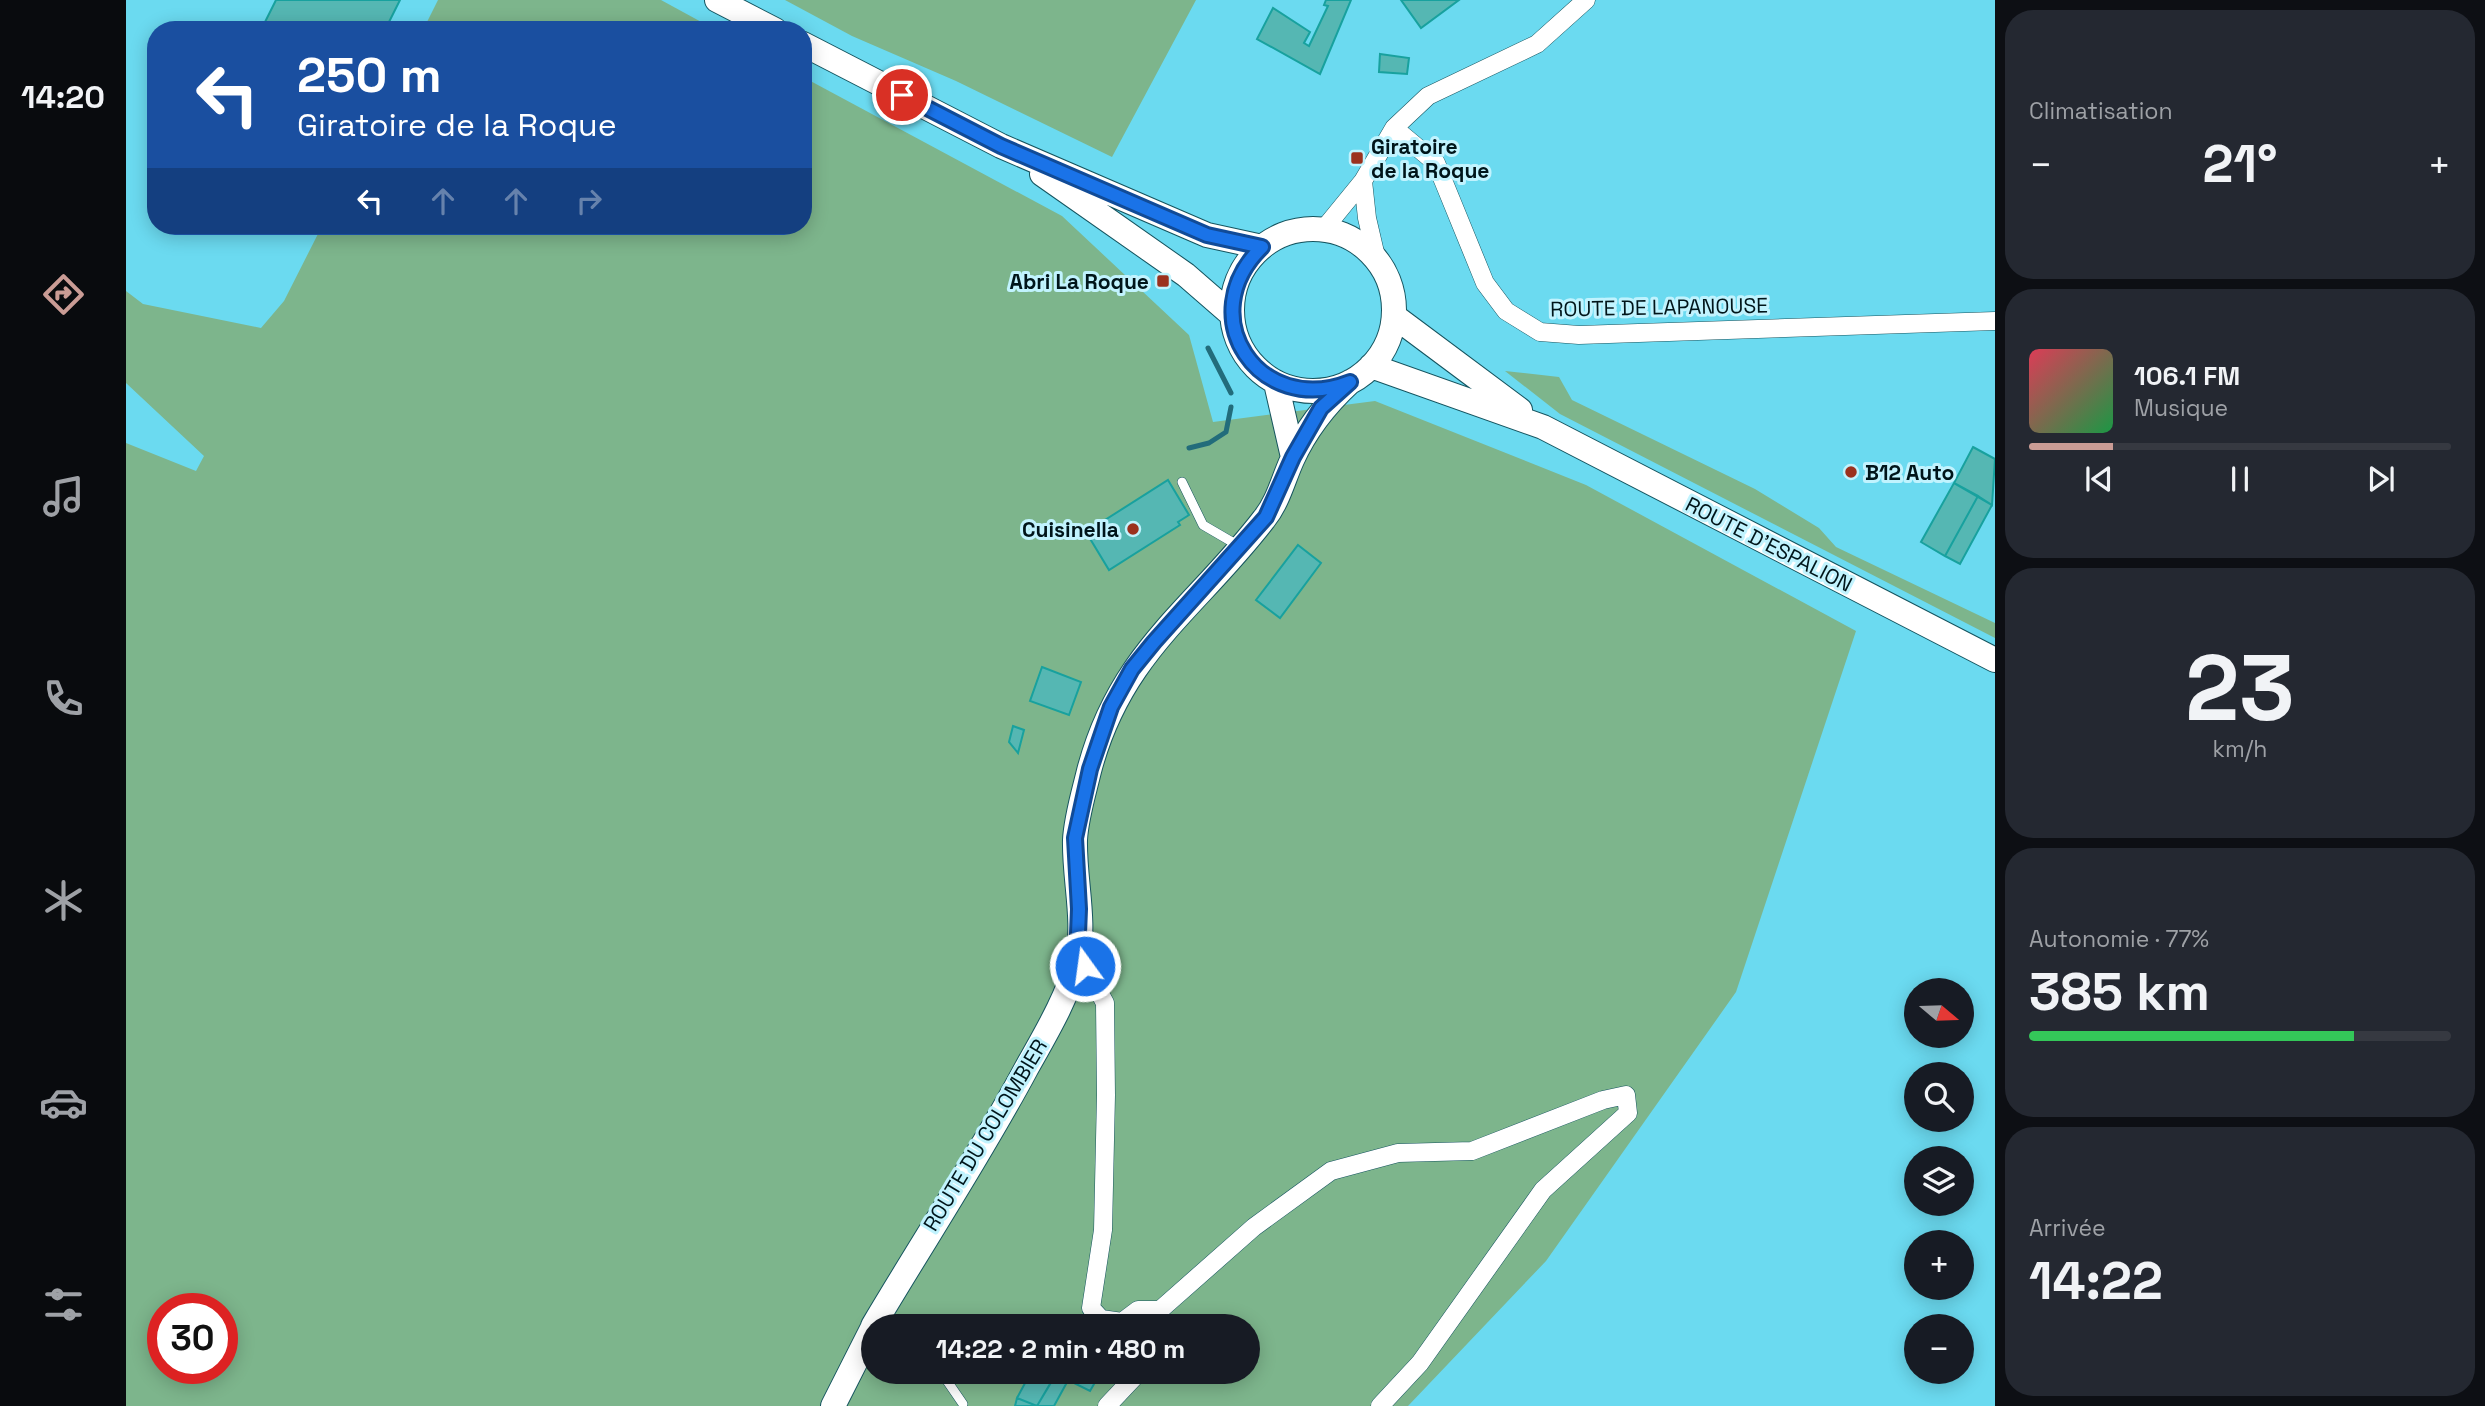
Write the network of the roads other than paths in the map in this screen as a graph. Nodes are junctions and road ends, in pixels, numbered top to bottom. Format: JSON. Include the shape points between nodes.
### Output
{"nodes":[{"id":1,"x":717,"y":0,"type":"edge"},
{"id":2,"x":1586,"y":0,"type":"edge"},
{"id":3,"x":758,"y":21,"type":"edge"},
{"id":4,"x":812,"y":49,"type":"edge"},
{"id":5,"x":1394,"y":128,"type":"junction"},
{"id":6,"x":1001,"y":146,"type":"junction"},
{"id":7,"x":1363,"y":181,"type":"junction"},
{"id":8,"x":1323,"y":229,"type":"junction"},
{"id":9,"x":1262,"y":247,"type":"junction"},
{"id":10,"x":1377,"y":261,"type":"junction"},
{"id":11,"x":1232,"y":315,"type":"junction"},
{"id":12,"x":1394,"y":316,"type":"junction"},
{"id":13,"x":1995,"y":321,"type":"edge"},
{"id":14,"x":1371,"y":366,"type":"junction"},
{"id":15,"x":1350,"y":382,"type":"junction"},
{"id":16,"x":1276,"y":383,"type":"junction"},
{"id":17,"x":1543,"y":427,"type":"junction"},
{"id":18,"x":1293,"y":457,"type":"junction"},
{"id":19,"x":1182,"y":482,"type":"dead end"},
{"id":20,"x":1240,"y":547,"type":"junction"},
{"id":21,"x":1995,"y":660,"type":"edge"},
{"id":22,"x":1077,"y":959,"type":"junction"},
{"id":23,"x":882,"y":1314,"type":"edge"},
{"id":24,"x":1096,"y":1314,"type":"edge"},
{"id":25,"x":1133,"y":1314,"type":"edge"},
{"id":26,"x":1150,"y":1314,"type":"edge"},
{"id":27,"x":1165,"y":1314,"type":"edge"},
{"id":28,"x":861,"y":1352,"type":"edge"},
{"id":29,"x":949,"y":1384,"type":"edge"},
{"id":30,"x":1128,"y":1384,"type":"edge"},
{"id":31,"x":963,"y":1404,"type":"dead end"},
{"id":32,"x":833,"y":1406,"type":"edge"},
{"id":33,"x":1107,"y":1406,"type":"edge"},
{"id":34,"x":1380,"y":1406,"type":"edge"}],
"edges":[{"from":1,"to":3,"type":"main road"},
{"from":2,"to":5,"type":"street","via":[[1537,44],[1427,96]]},
{"from":4,"to":6,"type":"main road"},
{"from":5,"to":7,"type":"street"},
{"from":5,"to":13,"type":"street","name":"ROUTE DE LAPANOUSE","via":[[1436,163],[1485,283],[1506,311],[1540,332],[1579,335]]},
{"from":6,"to":9,"type":"main road","via":[[1207,235]]},
{"from":6,"to":11,"type":"main road","via":[[1186,275]]},
{"from":7,"to":8,"type":"street"},
{"from":7,"to":10,"type":"street"},
{"from":8,"to":9,"type":"main road","via":[[1290,232]]},
{"from":8,"to":10,"type":"main road","via":[[1353,240]]},
{"from":9,"to":11,"type":"main road","via":[[1242,271]]},
{"from":10,"to":12,"type":"main road","via":[[1390,287]]},
{"from":11,"to":16,"type":"main road","via":[[1245,355]]},
{"from":12,"to":14,"type":"main road","via":[[1387,343]]},
{"from":12,"to":17,"type":"main road","name":"ROUTE D'ESPALION"},
{"from":14,"to":15,"type":"main road"},
{"from":14,"to":17,"type":"main road","name":"ROUTE D'ESPALION"},
{"from":15,"to":16,"type":"main road","via":[[1321,391]]},
{"from":15,"to":18,"type":"main road","name":"ROUTE DU COLOMBIER","via":[[1321,408]]},
{"from":16,"to":18,"type":"main road"},
{"from":17,"to":21,"type":"main road","name":"ROUTE D'ESPALION"},
{"from":18,"to":20,"type":"main road","name":"ROUTE DU COLOMBIER","via":[[1266,517]]},
{"from":19,"to":20,"type":"lane","via":[[1203,525]]},
{"from":20,"to":22,"type":"main road","name":"ROUTE DU COLOMBIER","via":[[1132,669],[1111,707],[1090,769],[1075,838]]},
{"from":22,"to":23,"type":"main road","name":"ROUTE DU COLOMBIER","via":[[1050,1025],[992,1131]]},
{"from":22,"to":24,"type":"street","via":[[1105,1003],[1103,1230],[1091,1308]]},
{"from":25,"to":26,"type":"street","via":[[1138,1310]]},
{"from":27,"to":34,"type":"street","via":[[1254,1227],[1331,1171],[1398,1153],[1472,1151],[1603,1100],[1626,1096],[1628,1112],[1543,1190],[1420,1363]]},
{"from":28,"to":32,"type":"main road","name":"ROUTE DU COLOMBIER"},
{"from":29,"to":31,"type":"lane"},
{"from":30,"to":33,"type":"street"}]}
